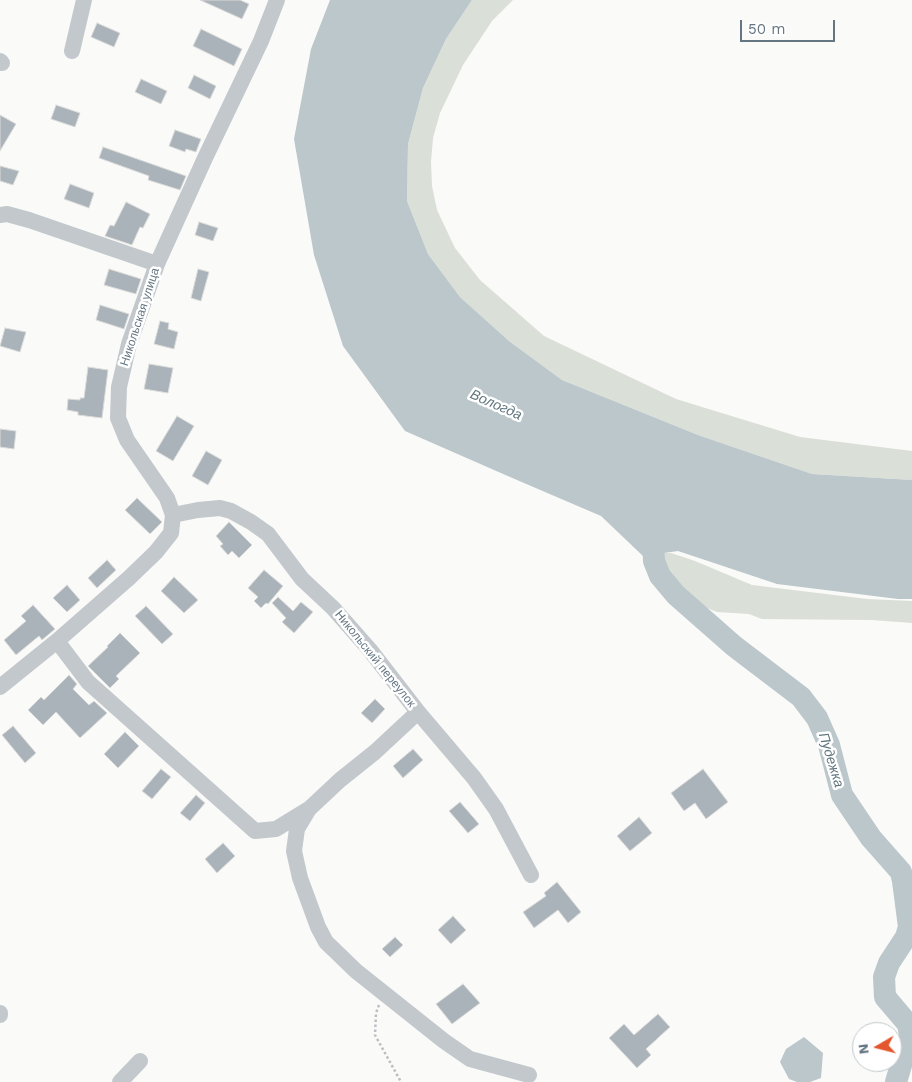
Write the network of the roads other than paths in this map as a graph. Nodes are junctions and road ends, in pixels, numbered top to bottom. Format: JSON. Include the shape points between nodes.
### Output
{"nodes":[{"id":1,"x":84,"y":0,"type":"edge"},
{"id":2,"x":277,"y":0,"type":"edge"},
{"id":3,"x":72,"y":51,"type":"dead end"},
{"id":4,"x":0,"y":214,"type":"edge"},
{"id":5,"x":157,"y":264,"type":"junction"},
{"id":6,"x":173,"y":516,"type":"junction"},
{"id":7,"x":57,"y":641,"type":"junction"},
{"id":8,"x":0,"y":687,"type":"edge"},
{"id":9,"x":418,"y":712,"type":"junction"},
{"id":10,"x":309,"y":809,"type":"junction"},
{"id":11,"x":531,"y":875,"type":"dead end"},
{"id":12,"x":140,"y":1061,"type":"dead end"},
{"id":13,"x":529,"y":1075,"type":"dead end"},
{"id":14,"x":120,"y":1082,"type":"edge"}],
"edges":[{"from":1,"to":3,"type":"street"},
{"from":2,"to":5,"type":"street","name":"Никольская улица"},
{"from":4,"to":5,"type":"street","via":[[29,220]]},
{"from":5,"to":6,"type":"street","name":"Никольская улица","via":[[129,344],[120,387],[118,418],[127,440],[167,498]]},
{"from":6,"to":7,"type":"street","via":[[171,533],[156,552]]},
{"from":6,"to":9,"type":"street","name":"Никольский переулок","via":[[220,508],[231,511],[268,534],[302,579],[370,650]]},
{"from":7,"to":8,"type":"street"},
{"from":7,"to":10,"type":"street","via":[[88,682],[255,831],[276,829]]},
{"from":9,"to":10,"type":"street"},
{"from":9,"to":11,"type":"street","name":"Никольский переулок","via":[[496,809]]},
{"from":10,"to":13,"type":"street","via":[[297,829],[294,851],[303,886],[326,942],[356,971],[470,1059]]},
{"from":12,"to":14,"type":"street"}]}
